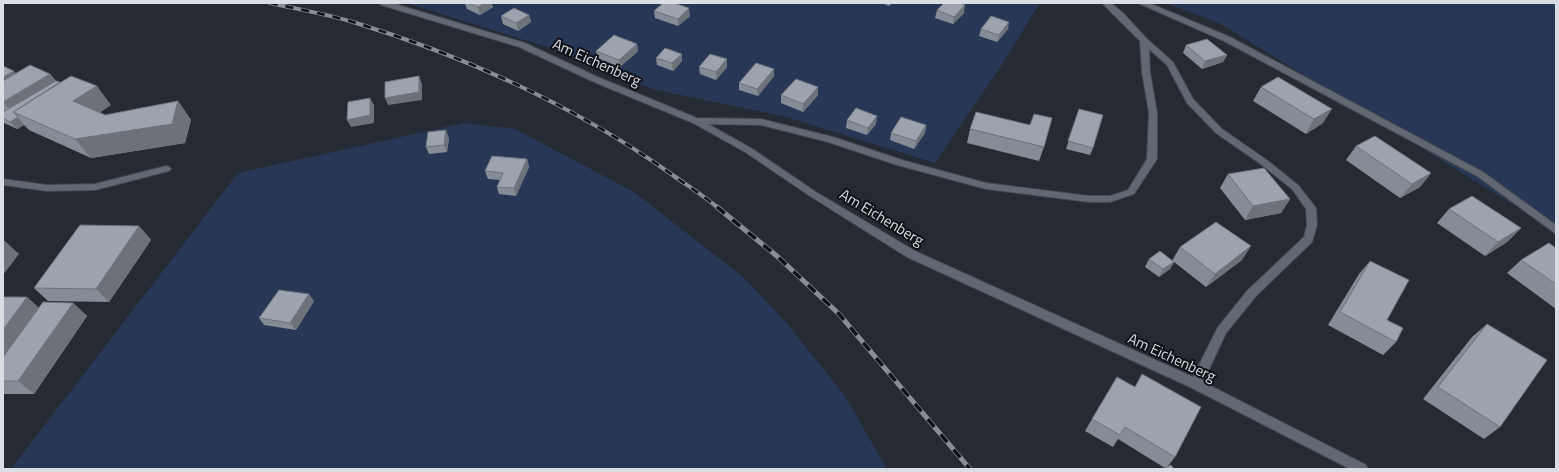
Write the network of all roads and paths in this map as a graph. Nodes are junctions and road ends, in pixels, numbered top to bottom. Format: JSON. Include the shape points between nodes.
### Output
{"nodes":[{"id":1,"x":384,"y":3,"type":"edge"},
{"id":2,"x":1106,"y":3,"type":"edge"},
{"id":3,"x":1142,"y":3,"type":"edge"},
{"id":4,"x":1144,"y":41,"type":"junction"},
{"id":5,"x":696,"y":121,"type":"junction"},
{"id":6,"x":166,"y":170,"type":"dead end"},
{"id":7,"x":3,"y":182,"type":"edge"},
{"id":8,"x":1556,"y":230,"type":"edge"},
{"id":9,"x":1196,"y":384,"type":"junction"},
{"id":10,"x":1362,"y":469,"type":"edge"}],
"edges":[{"from":1,"to":5,"type":"street","name":"Am Eichenberg","via":[[522,45],[597,80]]},
{"from":2,"to":4,"type":"street"},
{"from":3,"to":8,"type":"street","via":[[1227,39],[1480,174]]},
{"from":4,"to":5,"type":"street","via":[[1153,112],[1152,160],[1131,192],[1110,199],[1089,199],[986,186],[900,163],[830,139],[761,122]]},
{"from":4,"to":9,"type":"street","via":[[1170,64],[1190,101],[1219,131],[1295,187],[1312,208],[1312,225],[1308,239],[1252,293],[1222,330]]},
{"from":5,"to":9,"type":"street","name":"Am Eichenberg","via":[[748,150],[813,194],[911,254]]},
{"from":6,"to":7,"type":"street","via":[[95,187],[47,188]]},
{"from":9,"to":10,"type":"street","name":"Am Eichenberg"}]}
